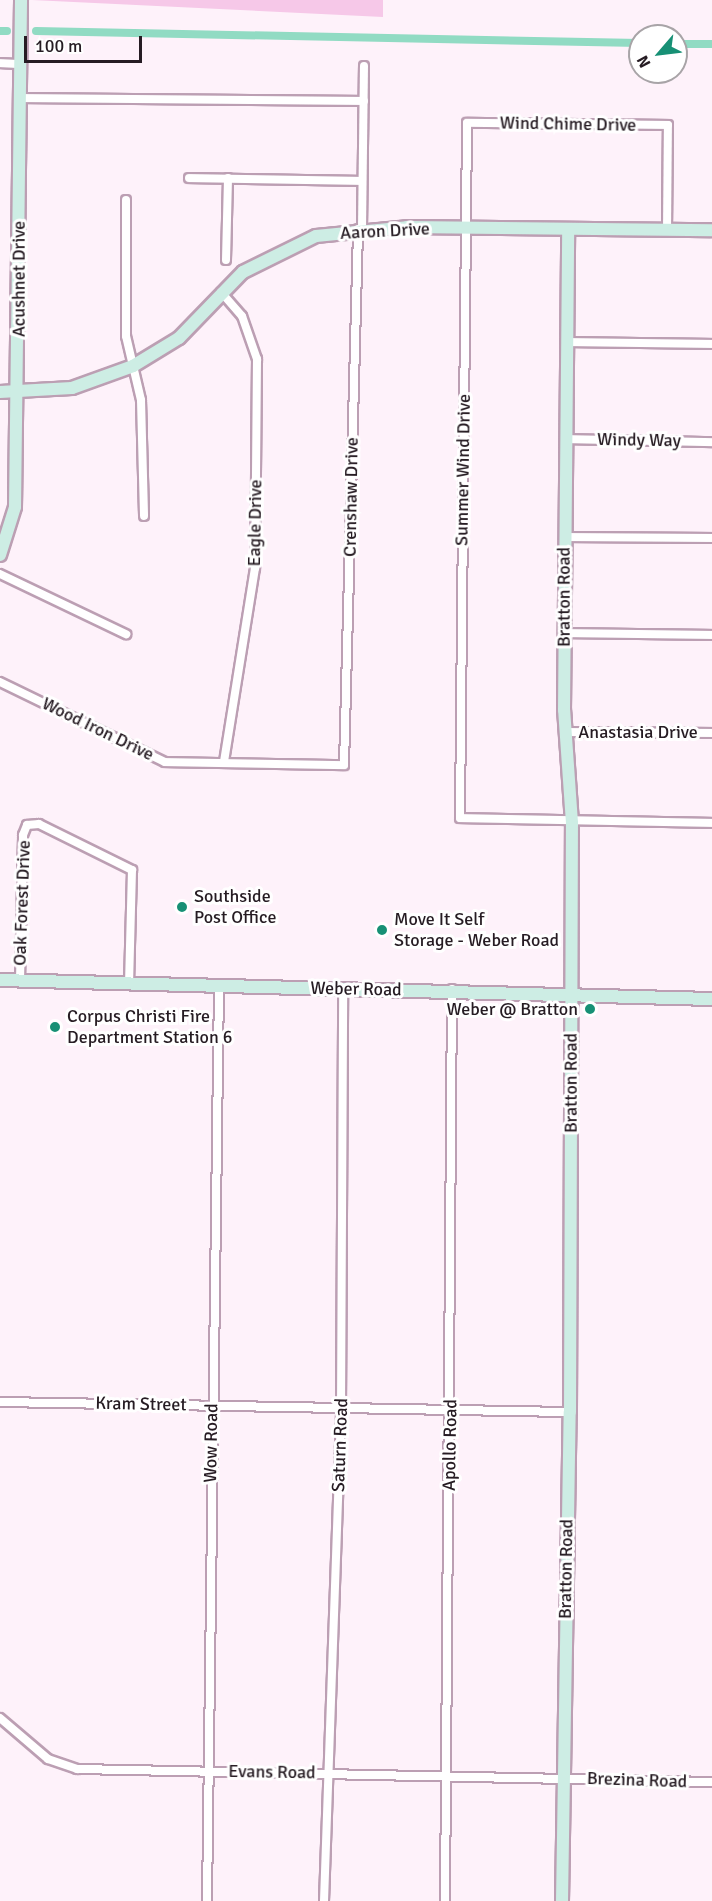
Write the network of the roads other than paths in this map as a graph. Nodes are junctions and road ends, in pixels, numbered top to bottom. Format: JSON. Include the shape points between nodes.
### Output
{"nodes":[{"id":1,"x":21,"y":0,"type":"edge"},
{"id":2,"x":0,"y":63,"type":"edge"},
{"id":3,"x":19,"y":63,"type":"junction"},
{"id":4,"x":364,"y":66,"type":"dead end"},
{"id":5,"x":20,"y":98,"type":"junction"},
{"id":6,"x":364,"y":101,"type":"junction"},
{"id":7,"x":467,"y":123,"type":"joint"},
{"id":8,"x":189,"y":178,"type":"dead end"},
{"id":9,"x":228,"y":178,"type":"junction"},
{"id":10,"x":362,"y":181,"type":"junction"},
{"id":11,"x":126,"y":200,"type":"dead end"},
{"id":12,"x":466,"y":228,"type":"junction"},
{"id":13,"x":360,"y":229,"type":"junction"},
{"id":14,"x":568,"y":229,"type":"junction"},
{"id":15,"x":712,"y":230,"type":"edge"},
{"id":16,"x":667,"y":231,"type":"junction"},
{"id":17,"x":226,"y":260,"type":"dead end"},
{"id":18,"x":221,"y":292,"type":"junction"},
{"id":19,"x":568,"y":342,"type":"junction"},
{"id":20,"x":712,"y":344,"type":"edge"},
{"id":21,"x":133,"y":366,"type":"junction"},
{"id":22,"x":0,"y":392,"type":"edge"},
{"id":23,"x":18,"y":392,"type":"junction"},
{"id":24,"x":566,"y":439,"type":"junction"},
{"id":25,"x":712,"y":442,"type":"edge"},
{"id":26,"x":144,"y":516,"type":"dead end"},
{"id":27,"x":565,"y":537,"type":"junction"},
{"id":28,"x":712,"y":538,"type":"edge"},
{"id":29,"x":0,"y":555,"type":"edge"},
{"id":30,"x":0,"y":574,"type":"edge"},
{"id":31,"x":564,"y":633,"type":"junction"},
{"id":32,"x":126,"y":634,"type":"dead end"},
{"id":33,"x":712,"y":635,"type":"edge"},
{"id":34,"x":0,"y":682,"type":"edge"},
{"id":35,"x":565,"y":732,"type":"junction"},
{"id":36,"x":712,"y":733,"type":"edge"},
{"id":37,"x":224,"y":762,"type":"junction"},
{"id":38,"x":344,"y":765,"type":"joint"},
{"id":39,"x":572,"y":823,"type":"junction"},
{"id":40,"x":712,"y":823,"type":"edge"},
{"id":41,"x":0,"y":980,"type":"edge"},
{"id":42,"x":20,"y":981,"type":"junction"},
{"id":43,"x":129,"y":982,"type":"junction"},
{"id":44,"x":219,"y":985,"type":"junction"},
{"id":45,"x":343,"y":989,"type":"junction"},
{"id":46,"x":452,"y":989,"type":"junction"},
{"id":47,"x":571,"y":992,"type":"junction"},
{"id":48,"x":712,"y":999,"type":"edge"},
{"id":49,"x":0,"y":1402,"type":"edge"},
{"id":50,"x":212,"y":1406,"type":"junction"},
{"id":51,"x":341,"y":1407,"type":"junction"},
{"id":52,"x":451,"y":1409,"type":"junction"},
{"id":53,"x":570,"y":1412,"type":"junction"},
{"id":54,"x":0,"y":1718,"type":"edge"},
{"id":55,"x":208,"y":1771,"type":"junction"},
{"id":56,"x":327,"y":1773,"type":"junction"},
{"id":57,"x":444,"y":1775,"type":"junction"},
{"id":58,"x":562,"y":1776,"type":"junction"},
{"id":59,"x":712,"y":1782,"type":"edge"},
{"id":60,"x":207,"y":1901,"type":"edge"},
{"id":61,"x":324,"y":1901,"type":"edge"},
{"id":62,"x":445,"y":1901,"type":"edge"},
{"id":63,"x":562,"y":1901,"type":"edge"}],
"edges":[{"from":1,"to":3,"type":"street","name":"Acushnet Drive"},
{"from":2,"to":3,"type":"street"},
{"from":3,"to":5,"type":"street","name":"Acushnet Drive"},
{"from":4,"to":6,"type":"street","name":"Crenshaw Drive"},
{"from":5,"to":6,"type":"street"},
{"from":5,"to":23,"type":"street","name":"Acushnet Drive"},
{"from":6,"to":10,"type":"street","name":"Crenshaw Drive"},
{"from":7,"to":12,"type":"street","name":"Summer Wind Drive"},
{"from":7,"to":16,"type":"street","name":"Wind Chime Drive","via":[[668,125]]},
{"from":8,"to":9,"type":"street"},
{"from":9,"to":10,"type":"street"},
{"from":9,"to":17,"type":"street"},
{"from":10,"to":13,"type":"street","name":"Crenshaw Drive"},
{"from":11,"to":21,"type":"street","via":[[126,336]]},
{"from":12,"to":13,"type":"street","name":"Aaron Drive"},
{"from":12,"to":14,"type":"street","name":"Aaron Drive"},
{"from":12,"to":39,"type":"street","name":"Summer Wind Drive","via":[[460,818]]},
{"from":13,"to":18,"type":"street","name":"Aaron Drive","via":[[316,236],[270,255]]},
{"from":13,"to":38,"type":"street","name":"Crenshaw Drive"},
{"from":14,"to":16,"type":"street","name":"Aaron Drive"},
{"from":14,"to":19,"type":"street","name":"Bratton Road"},
{"from":15,"to":16,"type":"street","name":"Aaron Drive"},
{"from":18,"to":21,"type":"street","name":"Aaron Drive","via":[[179,338]]},
{"from":18,"to":37,"type":"street","name":"Eagle Drive","via":[[242,316],[257,359],[255,568]]},
{"from":19,"to":20,"type":"street"},
{"from":19,"to":24,"type":"street","name":"Bratton Road"},
{"from":21,"to":23,"type":"street","name":"Aaron Drive","via":[[72,387]]},
{"from":21,"to":26,"type":"street","via":[[141,400]]},
{"from":22,"to":23,"type":"street","name":"Aaron Drive"},
{"from":23,"to":29,"type":"street","name":"Acushnet Drive","via":[[15,507]]},
{"from":24,"to":25,"type":"street","name":"Windy Way"},
{"from":24,"to":27,"type":"street","name":"Bratton Road"},
{"from":27,"to":28,"type":"street"},
{"from":27,"to":31,"type":"street","name":"Bratton Road"},
{"from":30,"to":32,"type":"street"},
{"from":31,"to":33,"type":"street"},
{"from":31,"to":35,"type":"street","name":"Bratton Road"},
{"from":34,"to":37,"type":"street","name":"Wood Iron Drive","via":[[165,762]]},
{"from":35,"to":36,"type":"street","name":"Anastasia Drive"},
{"from":35,"to":39,"type":"street","name":"Bratton Road"},
{"from":37,"to":38,"type":"street","name":"Wood Iron Drive"},
{"from":39,"to":40,"type":"street"},
{"from":39,"to":47,"type":"street","name":"Bratton Road"},
{"from":41,"to":42,"type":"street","name":"Weber Road"},
{"from":42,"to":43,"type":"street","name":"Weber Road"},
{"from":42,"to":43,"type":"street","name":"Oak Forest Drive","via":[[27,825],[39,824],[132,870]]},
{"from":43,"to":44,"type":"street","name":"Weber Road"},
{"from":44,"to":45,"type":"street","name":"Weber Road"},
{"from":44,"to":50,"type":"street","name":"Wow Road"},
{"from":45,"to":46,"type":"street","name":"Weber Road"},
{"from":45,"to":51,"type":"street","name":"Saturn Road"},
{"from":46,"to":47,"type":"street","name":"Weber Road"},
{"from":46,"to":52,"type":"street","name":"Apollo Road"},
{"from":47,"to":48,"type":"street","name":"Weber Road"},
{"from":47,"to":53,"type":"street","name":"Bratton Road"},
{"from":49,"to":50,"type":"street","name":"Kram Street"},
{"from":50,"to":51,"type":"street","name":"Kram Street"},
{"from":50,"to":55,"type":"street","name":"Wow Road"},
{"from":51,"to":52,"type":"street","name":"Kram Street"},
{"from":51,"to":56,"type":"street","name":"Saturn Road"},
{"from":52,"to":53,"type":"street","name":"Kram Street"},
{"from":52,"to":57,"type":"street","name":"Apollo Road"},
{"from":53,"to":58,"type":"street","name":"Bratton Road"},
{"from":54,"to":55,"type":"street","name":"Evans Road","via":[[27,1744],[69,1768]]},
{"from":55,"to":56,"type":"street","name":"Evans Road"},
{"from":55,"to":60,"type":"street","name":"Wow Road"},
{"from":56,"to":57,"type":"street","name":"Evans Road"},
{"from":56,"to":61,"type":"street","name":"Saturn Road"},
{"from":57,"to":58,"type":"street","name":"Evans Road"},
{"from":57,"to":62,"type":"street","name":"Apollo Road"},
{"from":58,"to":59,"type":"street","name":"Brezina Road"},
{"from":58,"to":63,"type":"street","name":"Bratton Road"}]}
